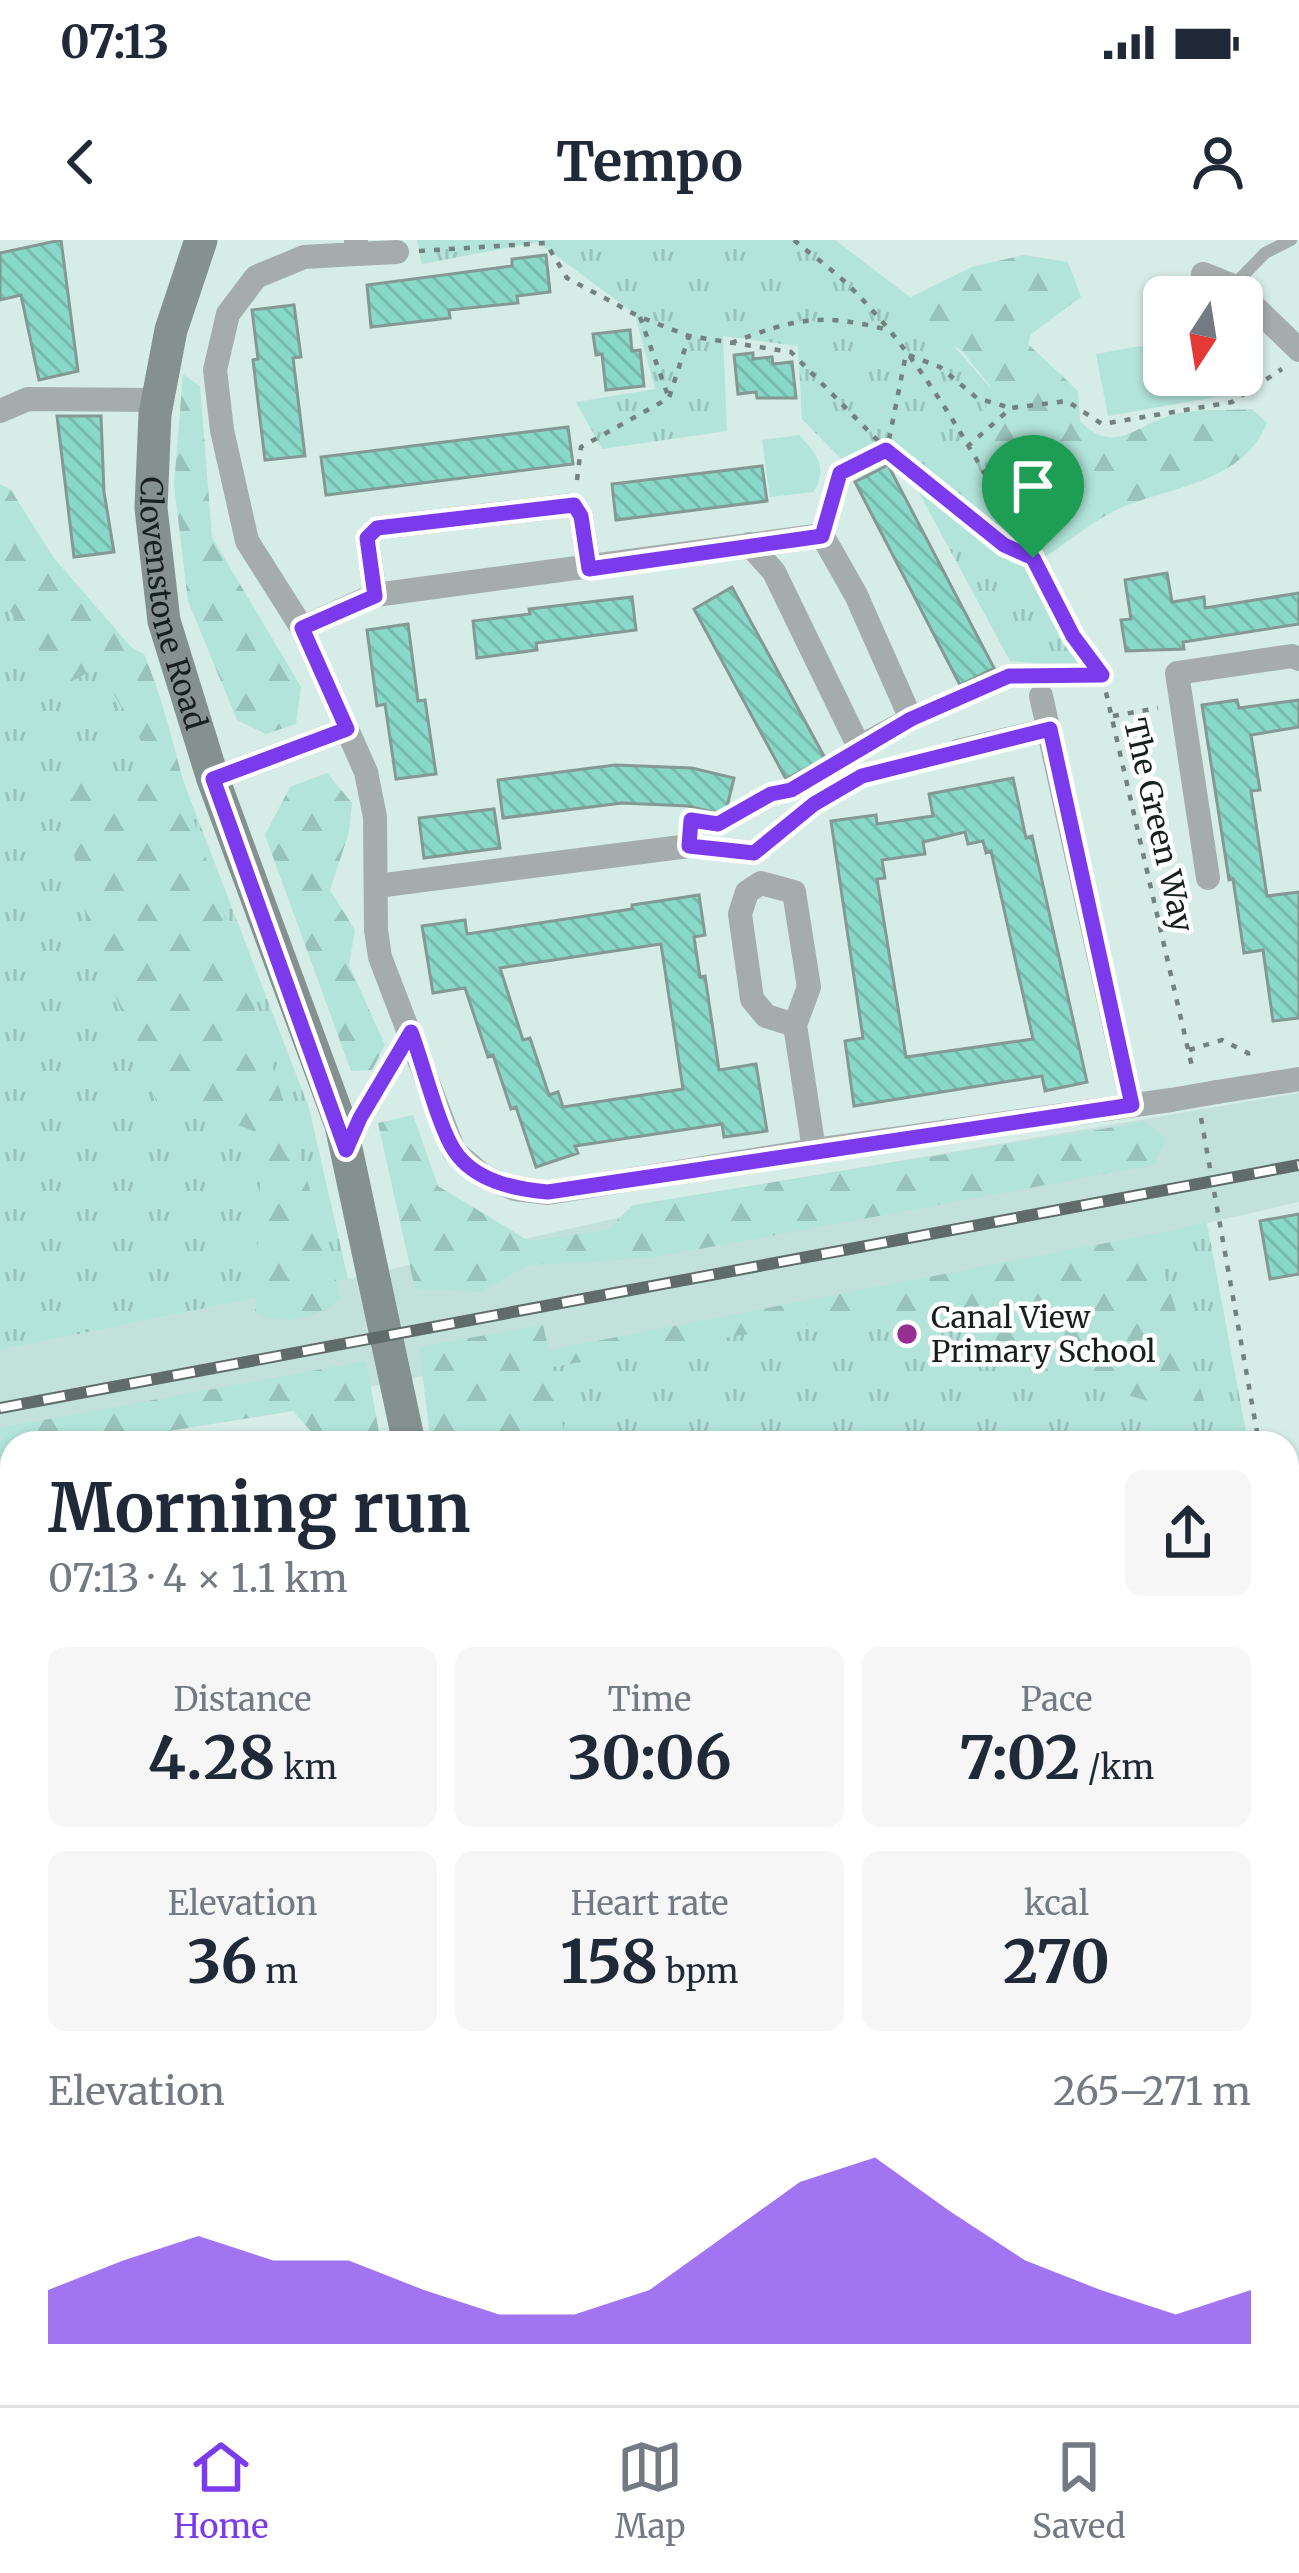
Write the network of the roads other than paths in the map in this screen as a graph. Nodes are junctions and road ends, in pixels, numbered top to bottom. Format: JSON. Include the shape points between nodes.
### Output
{"nodes":[{"id":1,"x":1291,"y":240,"type":"edge"},
{"id":2,"x":194,"y":242,"type":"edge"},
{"id":3,"x":356,"y":247,"type":"edge"},
{"id":4,"x":397,"y":252,"type":"road end"},
{"id":5,"x":1203,"y":274,"type":"dead end"},
{"id":6,"x":1208,"y":276,"type":"edge"},
{"id":7,"x":1243,"y":276,"type":"edge"},
{"id":8,"x":1263,"y":324,"type":"edge"},
{"id":9,"x":1291,"y":359,"type":"edge"},
{"id":10,"x":158,"y":400,"type":"junction"},
{"id":11,"x":0,"y":411,"type":"edge"},
{"id":12,"x":749,"y":544,"type":"junction"},
{"id":13,"x":589,"y":569,"type":"junction"},
{"id":14,"x":375,"y":596,"type":"junction"},
{"id":15,"x":302,"y":628,"type":"junction"},
{"id":16,"x":1299,"y":659,"type":"edge"},
{"id":17,"x":1041,"y":696,"type":"dead end"},
{"id":18,"x":347,"y":729,"type":"junction"},
{"id":19,"x":1050,"y":729,"type":"junction"},
{"id":20,"x":958,"y":751,"type":"road end"},
{"id":21,"x":213,"y":779,"type":"junction"},
{"id":22,"x":689,"y":846,"type":"road end"},
{"id":23,"x":1208,"y":878,"type":"dead end"},
{"id":24,"x":377,"y":886,"type":"junction"},
{"id":25,"x":795,"y":1024,"type":"junction"},
{"id":26,"x":1299,"y":1079,"type":"edge"},
{"id":27,"x":1132,"y":1105,"type":"junction"},
{"id":28,"x":814,"y":1150,"type":"junction"},
{"id":29,"x":406,"y":1431,"type":"edge"}],
"edges":[{"from":1,"to":7,"type":"lane"},
{"from":2,"to":10,"type":"street","name":"Clovenstone Road"},
{"from":3,"to":4,"type":"street"},
{"from":3,"to":15,"type":"street","via":[[256,277],[228,314],[215,370],[247,541]]},
{"from":5,"to":6,"type":"street"},
{"from":8,"to":9,"type":"street"},
{"from":10,"to":11,"type":"street","via":[[28,399]]},
{"from":10,"to":21,"type":"street","name":"Clovenstone Road","via":[[151,508],[164,621]]},
{"from":12,"to":12,"type":"street","via":[[774,572],[859,747],[911,719],[822,536]]},
{"from":12,"to":13,"type":"street"},
{"from":13,"to":14,"type":"street"},
{"from":13,"to":14,"type":"street","via":[[574,505],[377,528],[367,538]]},
{"from":14,"to":15,"type":"street"},
{"from":15,"to":18,"type":"street"},
{"from":16,"to":23,"type":"street","via":[[1178,673]]},
{"from":17,"to":19,"type":"street"},
{"from":18,"to":21,"type":"street"},
{"from":18,"to":24,"type":"street","via":[[375,817]]},
{"from":19,"to":20,"type":"street"},
{"from":19,"to":27,"type":"street"},
{"from":21,"to":29,"type":"street","name":"Clovenstone Road","via":[[346,1150]]},
{"from":22,"to":24,"type":"street","via":[[657,857]]},
{"from":24,"to":28,"type":"street","via":[[380,958],[454,1151],[483,1176],[548,1192]]},
{"from":25,"to":25,"type":"street","via":[[809,987],[794,892],[761,883],[747,892],[740,914],[752,999],[766,1016]]},
{"from":25,"to":28,"type":"street"},
{"from":26,"to":27,"type":"street","bridge":true},
{"from":27,"to":28,"type":"street"}]}
